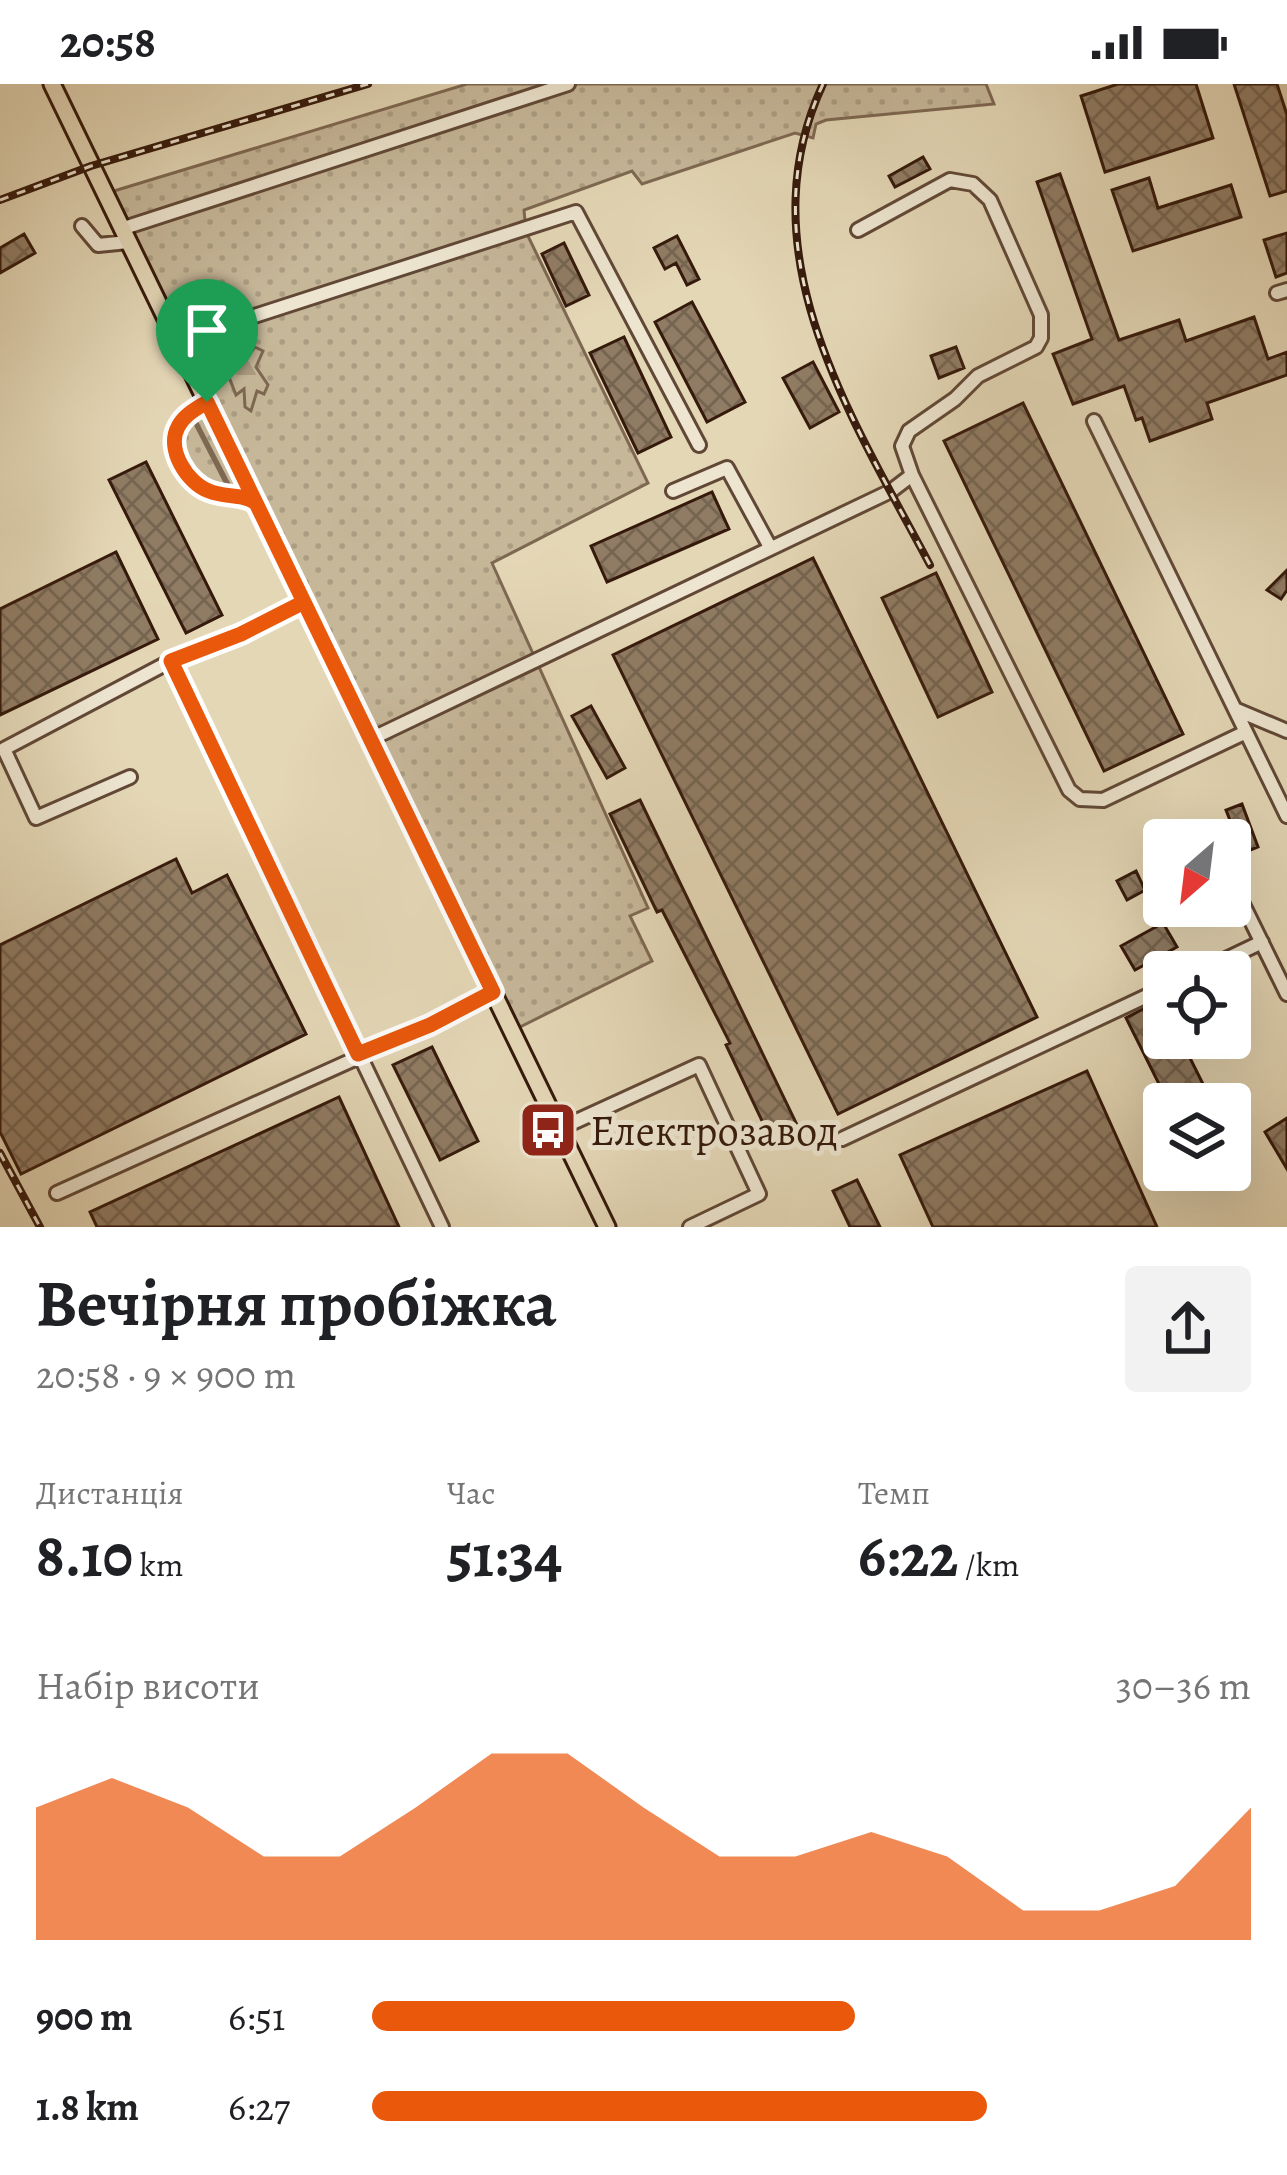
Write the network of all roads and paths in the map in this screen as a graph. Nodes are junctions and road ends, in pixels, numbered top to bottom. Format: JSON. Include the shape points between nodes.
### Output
{"nodes":[{"id":1,"x":52,"y":84,"type":"edge"},
{"id":2,"x":568,"y":84,"type":"edge"},
{"id":3,"x":82,"y":226,"type":"dead end"},
{"id":4,"x":858,"y":230,"type":"dead end"},
{"id":5,"x":125,"y":236,"type":"junction"},
{"id":6,"x":177,"y":341,"type":"junction"},
{"id":7,"x":207,"y":402,"type":"junction"},
{"id":8,"x":1094,"y":422,"type":"dead end"},
{"id":9,"x":699,"y":445,"type":"dead end"},
{"id":10,"x":912,"y":476,"type":"junction"},
{"id":11,"x":674,"y":490,"type":"dead end"},
{"id":12,"x":256,"y":503,"type":"junction"},
{"id":13,"x":770,"y":547,"type":"junction"},
{"id":14,"x":304,"y":602,"type":"junction"},
{"id":15,"x":171,"y":661,"type":"junction"},
{"id":16,"x":1237,"y":710,"type":"junction"},
{"id":17,"x":1287,"y":730,"type":"edge"},
{"id":18,"x":1246,"y":732,"type":"junction"},
{"id":19,"x":371,"y":739,"type":"junction"},
{"id":20,"x":130,"y":777,"type":"dead end"},
{"id":21,"x":1287,"y":816,"type":"edge"},
{"id":22,"x":1251,"y":920,"type":"edge"},
{"id":23,"x":1262,"y":942,"type":"junction"},
{"id":24,"x":1243,"y":951,"type":"edge"},
{"id":25,"x":1287,"y":951,"type":"edge"},
{"id":26,"x":1270,"y":960,"type":"junction"},
{"id":27,"x":493,"y":992,"type":"junction"},
{"id":28,"x":1287,"y":994,"type":"edge"},
{"id":29,"x":1143,"y":998,"type":"edge"},
{"id":30,"x":358,"y":1054,"type":"junction"},
{"id":31,"x":559,"y":1129,"type":"junction"},
{"id":32,"x":842,"y":1139,"type":"dead end"},
{"id":33,"x":57,"y":1193,"type":"dead end"},
{"id":34,"x":442,"y":1227,"type":"edge"},
{"id":35,"x":607,"y":1227,"type":"edge"},
{"id":36,"x":690,"y":1227,"type":"edge"}],
"edges":[{"from":1,"to":5,"type":"main road"},
{"from":2,"to":5,"type":"street"},
{"from":3,"to":5,"type":"street","via":[[98,245]]},
{"from":4,"to":10,"type":"street","via":[[950,180],[973,184],[990,200],[1041,315],[1036,347],[978,376],[909,431],[902,446]]},
{"from":5,"to":6,"type":"main road"},
{"from":6,"to":7,"type":"main road"},
{"from":6,"to":9,"type":"street","via":[[577,212]]},
{"from":7,"to":12,"type":"main road"},
{"from":7,"to":12,"type":"street","via":[[176,431],[179,461],[203,488]]},
{"from":8,"to":16,"type":"street"},
{"from":10,"to":13,"type":"street"},
{"from":10,"to":18,"type":"street","via":[[1080,799],[1103,800]]},
{"from":11,"to":13,"type":"street","via":[[727,468]]},
{"from":12,"to":14,"type":"main road"},
{"from":13,"to":19,"type":"street"},
{"from":14,"to":15,"type":"street"},
{"from":14,"to":19,"type":"main road"},
{"from":15,"to":20,"type":"street","via":[[4,749],[36,818]]},
{"from":15,"to":30,"type":"street"},
{"from":16,"to":17,"type":"street"},
{"from":16,"to":18,"type":"street"},
{"from":18,"to":21,"type":"street"},
{"from":19,"to":27,"type":"main road"},
{"from":22,"to":23,"type":"street"},
{"from":23,"to":24,"type":"street"},
{"from":23,"to":26,"type":"street"},
{"from":25,"to":26,"type":"street"},
{"from":26,"to":28,"type":"street"},
{"from":27,"to":30,"type":"street"},
{"from":27,"to":31,"type":"main road"},
{"from":29,"to":32,"type":"street"},
{"from":30,"to":33,"type":"street"},
{"from":30,"to":34,"type":"street"},
{"from":31,"to":35,"type":"main road"},
{"from":31,"to":36,"type":"street","via":[[699,1065],[759,1194]]}]}
